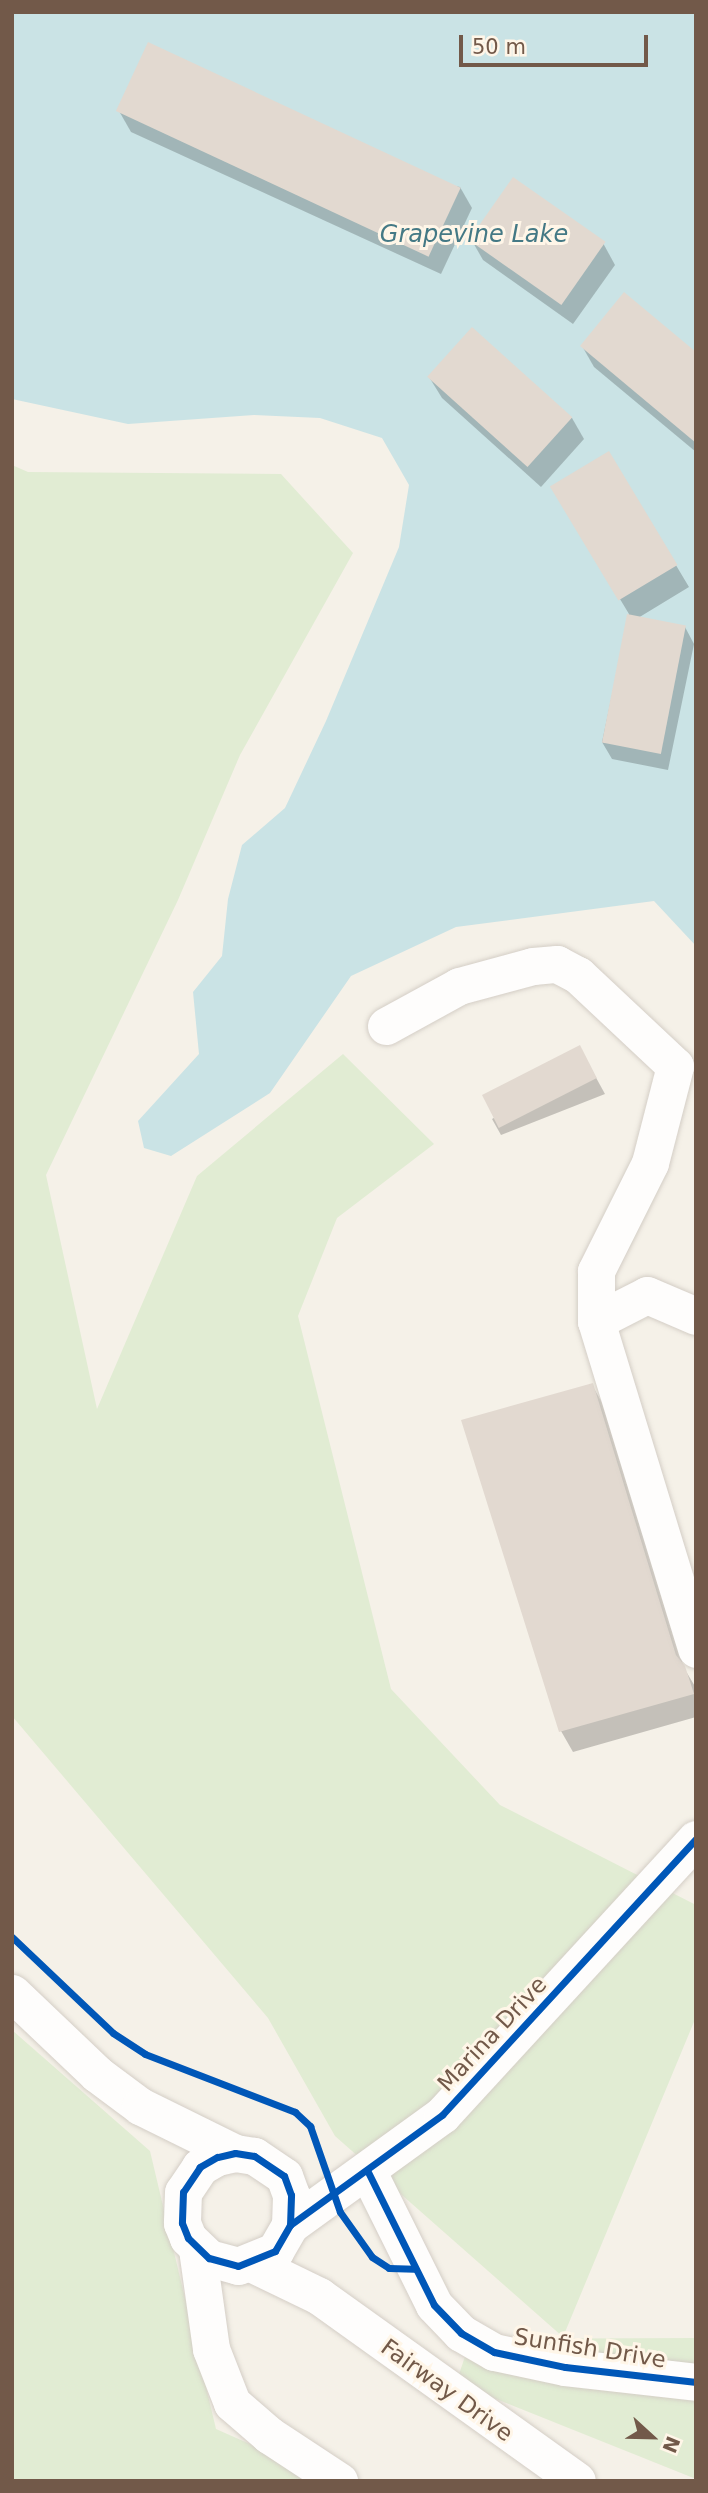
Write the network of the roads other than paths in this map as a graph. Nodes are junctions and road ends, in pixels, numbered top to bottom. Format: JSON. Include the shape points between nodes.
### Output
{"nodes":[{"id":1,"x":386,"y":1026,"type":"dead end"},
{"id":2,"x":686,"y":1065,"type":"edge"},
{"id":3,"x":696,"y":1316,"type":"edge"},
{"id":4,"x":596,"y":1321,"type":"junction"},
{"id":5,"x":696,"y":1649,"type":"edge"},
{"id":6,"x":696,"y":1839,"type":"edge"},
{"id":7,"x":12,"y":1993,"type":"edge"},
{"id":8,"x":139,"y":2106,"type":"junction"},
{"id":9,"x":235,"y":2152,"type":"junction"},
{"id":10,"x":270,"y":2164,"type":"junction"},
{"id":11,"x":368,"y":2172,"type":"junction"},
{"id":12,"x":183,"y":2192,"type":"junction"},
{"id":13,"x":287,"y":2232,"type":"junction"},
{"id":14,"x":197,"y":2249,"type":"junction"},
{"id":15,"x":244,"y":2265,"type":"junction"},
{"id":16,"x":319,"y":2296,"type":"junction"},
{"id":17,"x":206,"y":2320,"type":"junction"},
{"id":18,"x":696,"y":2382,"type":"edge"},
{"id":19,"x":339,"y":2481,"type":"edge"},
{"id":20,"x":578,"y":2481,"type":"edge"}],
"edges":[{"from":1,"to":2,"type":"street","via":[[459,986],[557,964],[578,975]]},
{"from":2,"to":4,"type":"street","via":[[650,1163],[596,1271]]},
{"from":3,"to":4,"type":"street","via":[[647,1295]]},
{"from":4,"to":5,"type":"street"},
{"from":6,"to":11,"type":"street","name":"Marina Drive","via":[[442,2115]]},
{"from":7,"to":8,"type":"street","via":[[97,2074]]},
{"from":8,"to":9,"type":"street"},
{"from":8,"to":12,"type":"street","via":[[167,2142]]},
{"from":9,"to":10,"type":"street"},
{"from":9,"to":12,"type":"street","via":[[200,2166]]},
{"from":10,"to":11,"type":"street","via":[[326,2175]]},
{"from":10,"to":13,"type":"street","name":"Fairway Drive","via":[[284,2176],[291,2195]]},
{"from":11,"to":13,"type":"street","name":"Marina Drive"},
{"from":11,"to":18,"type":"street","name":"Sunfish Drive","via":[[434,2305],[461,2333],[494,2353],[565,2367]]},
{"from":12,"to":14,"type":"street","via":[[182,2223]]},
{"from":13,"to":15,"type":"street","via":[[275,2251]]},
{"from":13,"to":16,"type":"street","name":"Fairway Drive","via":[[305,2282]]},
{"from":14,"to":15,"type":"street","name":"Fairway Drive","via":[[209,2259]]},
{"from":14,"to":17,"type":"street"},
{"from":15,"to":16,"type":"street","name":"Fairway Drive"},
{"from":15,"to":17,"type":"street"},
{"from":16,"to":20,"type":"street","name":"Fairway Drive"},
{"from":17,"to":19,"type":"street","via":[[216,2369],[232,2403],[269,2435]]}]}
